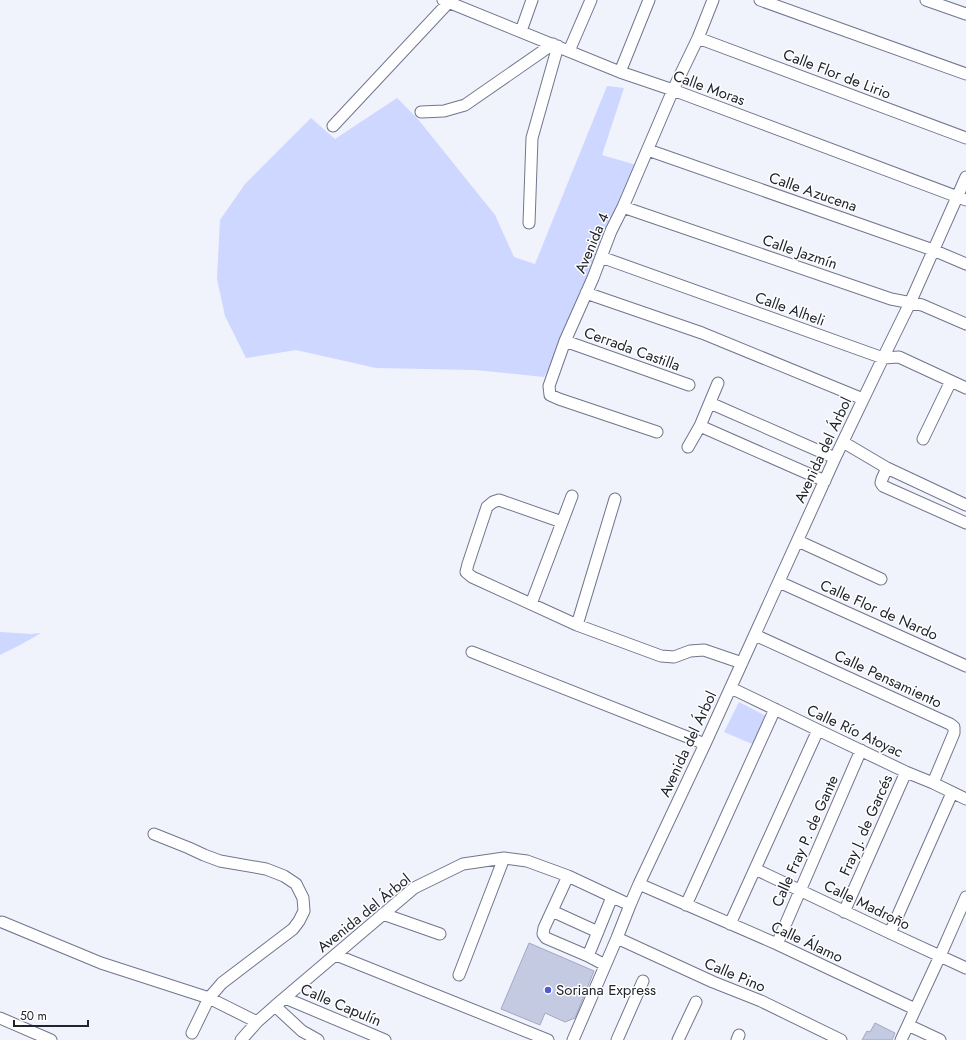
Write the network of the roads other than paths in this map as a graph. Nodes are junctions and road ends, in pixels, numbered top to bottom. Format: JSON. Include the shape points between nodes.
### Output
{"nodes":[{"id":1,"x":532,"y":0,"type":"edge"},
{"id":2,"x":591,"y":0,"type":"edge"},
{"id":3,"x":649,"y":0,"type":"edge"},
{"id":4,"x":713,"y":0,"type":"edge"},
{"id":5,"x":760,"y":0,"type":"edge"},
{"id":6,"x":926,"y":0,"type":"edge"},
{"id":7,"x":446,"y":1,"type":"edge"},
{"id":8,"x":966,"y":14,"type":"edge"},
{"id":9,"x":521,"y":31,"type":"junction"},
{"id":10,"x":698,"y":38,"type":"junction"},
{"id":11,"x":555,"y":45,"type":"junction"},
{"id":12,"x":569,"y":51,"type":"junction"},
{"id":13,"x":620,"y":72,"type":"junction"},
{"id":14,"x":966,"y":74,"type":"edge"},
{"id":15,"x":673,"y":90,"type":"junction"},
{"id":16,"x":421,"y":112,"type":"dead end"},
{"id":17,"x":333,"y":126,"type":"dead end"},
{"id":18,"x":966,"y":138,"type":"edge"},
{"id":19,"x":648,"y":150,"type":"junction"},
{"id":20,"x":966,"y":177,"type":"edge"},
{"id":21,"x":962,"y":198,"type":"edge"},
{"id":22,"x":623,"y":207,"type":"junction"},
{"id":23,"x":529,"y":223,"type":"dead end"},
{"id":24,"x":933,"y":250,"type":"junction"},
{"id":25,"x":601,"y":257,"type":"junction"},
{"id":26,"x":966,"y":264,"type":"edge"},
{"id":27,"x":586,"y":293,"type":"junction"},
{"id":28,"x":910,"y":303,"type":"junction"},
{"id":29,"x":966,"y":324,"type":"edge"},
{"id":30,"x":565,"y":341,"type":"junction"},
{"id":31,"x":882,"y":358,"type":"junction"},
{"id":32,"x":951,"y":381,"type":"junction"},
{"id":33,"x":718,"y":383,"type":"dead end"},
{"id":34,"x":689,"y":385,"type":"dead end"},
{"id":35,"x":966,"y":388,"type":"edge"},
{"id":36,"x":863,"y":399,"type":"junction"},
{"id":37,"x":710,"y":403,"type":"junction"},
{"id":38,"x":700,"y":426,"type":"junction"},
{"id":39,"x":657,"y":432,"type":"dead end"},
{"id":40,"x":923,"y":439,"type":"dead end"},
{"id":41,"x":843,"y":442,"type":"junction"},
{"id":42,"x":688,"y":447,"type":"dead end"},
{"id":43,"x":835,"y":458,"type":"junction"},
{"id":44,"x":887,"y":468,"type":"junction"},
{"id":45,"x":825,"y":481,"type":"junction"},
{"id":46,"x":572,"y":496,"type":"dead end"},
{"id":47,"x":615,"y":498,"type":"dead end"},
{"id":48,"x":966,"y":505,"type":"edge"},
{"id":49,"x":562,"y":522,"type":"junction"},
{"id":50,"x":966,"y":523,"type":"edge"},
{"id":51,"x":798,"y":541,"type":"junction"},
{"id":52,"x":881,"y":579,"type":"dead end"},
{"id":53,"x":779,"y":582,"type":"junction"},
{"id":54,"x":531,"y":604,"type":"junction"},
{"id":55,"x":577,"y":625,"type":"junction"},
{"id":56,"x":755,"y":635,"type":"junction"},
{"id":57,"x":472,"y":652,"type":"dead end"},
{"id":58,"x":742,"y":663,"type":"junction"},
{"id":59,"x":966,"y":666,"type":"edge"},
{"id":60,"x":731,"y":688,"type":"junction"},
{"id":61,"x":775,"y":709,"type":"junction"},
{"id":62,"x":818,"y":730,"type":"junction"},
{"id":63,"x":705,"y":744,"type":"junction"},
{"id":64,"x":861,"y":750,"type":"junction"},
{"id":65,"x":906,"y":772,"type":"junction"},
{"id":66,"x":933,"y":783,"type":"junction"},
{"id":67,"x":952,"y":793,"type":"junction"},
{"id":68,"x":966,"y":800,"type":"edge"},
{"id":69,"x":154,"y":834,"type":"dead end"},
{"id":70,"x":504,"y":858,"type":"junction"},
{"id":71,"x":755,"y":869,"type":"junction"},
{"id":72,"x":568,"y":876,"type":"junction"},
{"id":73,"x":639,"y":884,"type":"junction"},
{"id":74,"x":800,"y":889,"type":"junction"},
{"id":75,"x":612,"y":897,"type":"junction"},
{"id":76,"x":966,"y":898,"type":"edge"},
{"id":77,"x":630,"y":905,"type":"junction"},
{"id":78,"x":686,"y":905,"type":"junction"},
{"id":79,"x":552,"y":911,"type":"junction"},
{"id":80,"x":844,"y":912,"type":"junction"},
{"id":81,"x":383,"y":914,"type":"junction"},
{"id":82,"x":2,"y":922,"type":"dead end"},
{"id":83,"x":730,"y":924,"type":"junction"},
{"id":84,"x":598,"y":932,"type":"junction"},
{"id":85,"x":890,"y":933,"type":"junction"},
{"id":86,"x":440,"y":934,"type":"dead end"},
{"id":87,"x":617,"y":938,"type":"junction"},
{"id":88,"x":777,"y":944,"type":"junction"},
{"id":89,"x":336,"y":955,"type":"junction"},
{"id":90,"x":588,"y":956,"type":"junction"},
{"id":91,"x":940,"y":956,"type":"junction"},
{"id":92,"x":605,"y":965,"type":"junction"},
{"id":93,"x":966,"y":968,"type":"edge"},
{"id":94,"x":459,"y":975,"type":"dead end"},
{"id":95,"x":642,"y":981,"type":"dead end"},
{"id":96,"x":209,"y":998,"type":"junction"},
{"id":97,"x":285,"y":998,"type":"junction"},
{"id":98,"x":696,"y":1002,"type":"dead end"},
{"id":99,"x":275,"y":1006,"type":"junction"},
{"id":100,"x":915,"y":1009,"type":"junction"},
{"id":101,"x":0,"y":1018,"type":"edge"},
{"id":102,"x":257,"y":1022,"type":"junction"},
{"id":103,"x":908,"y":1025,"type":"junction"},
{"id":104,"x":192,"y":1033,"type":"dead end"},
{"id":105,"x":577,"y":1039,"type":"edge"},
{"id":106,"x":51,"y":1040,"type":"edge"},
{"id":107,"x":242,"y":1040,"type":"edge"},
{"id":108,"x":318,"y":1040,"type":"edge"},
{"id":109,"x":385,"y":1040,"type":"edge"},
{"id":110,"x":548,"y":1040,"type":"edge"},
{"id":111,"x":617,"y":1040,"type":"edge"},
{"id":112,"x":678,"y":1040,"type":"edge"},
{"id":113,"x":841,"y":1040,"type":"edge"},
{"id":114,"x":901,"y":1040,"type":"edge"},
{"id":115,"x":940,"y":1040,"type":"edge"}],
"edges":[{"from":1,"to":9,"type":"street"},
{"from":2,"to":12,"type":"street"},
{"from":3,"to":13,"type":"street"},
{"from":4,"to":10,"type":"street","name":"Avenida 4"},
{"from":5,"to":14,"type":"street"},
{"from":6,"to":8,"type":"street"},
{"from":7,"to":9,"type":"street","name":"Calle Moras"},
{"from":7,"to":17,"type":"street"},
{"from":9,"to":11,"type":"street","name":"Calle Moras"},
{"from":10,"to":15,"type":"street","name":"Avenida 4"},
{"from":10,"to":18,"type":"street","name":"Calle Flor de Lirio"},
{"from":11,"to":12,"type":"street","name":"Calle Moras"},
{"from":11,"to":16,"type":"street","via":[[465,105],[444,111]]},
{"from":11,"to":23,"type":"street","via":[[532,138]]},
{"from":12,"to":13,"type":"street","name":"Calle Moras"},
{"from":13,"to":15,"type":"street","name":"Calle Moras"},
{"from":15,"to":19,"type":"street","name":"Avenida 4"},
{"from":15,"to":21,"type":"street","name":"Calle Moras"},
{"from":19,"to":22,"type":"street","name":"Avenida 4"},
{"from":19,"to":24,"type":"street","name":"Calle Azucena"},
{"from":20,"to":21,"type":"street","name":"Avenida del Árbol"},
{"from":21,"to":24,"type":"street","name":"Avenida del Árbol"},
{"from":22,"to":25,"type":"street","name":"Avenida 4"},
{"from":22,"to":28,"type":"street","name":"Calle Jazmín","via":[[891,299]]},
{"from":24,"to":26,"type":"street","name":"Calle Azucena"},
{"from":24,"to":28,"type":"street","name":"Avenida del Árbol"},
{"from":25,"to":27,"type":"street","name":"Avenida 4"},
{"from":25,"to":31,"type":"street","name":"Calle Alheli"},
{"from":27,"to":30,"type":"street","name":"Avenida 4"},
{"from":27,"to":36,"type":"street","via":[[702,333]]},
{"from":28,"to":29,"type":"street","name":"Calle Jazmín","via":[[922,305]]},
{"from":28,"to":31,"type":"street","name":"Avenida del Árbol"},
{"from":30,"to":34,"type":"street","name":"Cerrada Castilla"},
{"from":30,"to":39,"type":"street","name":"Avenida 4","via":[[549,386],[550,395]]},
{"from":31,"to":32,"type":"street","name":"Calle Alheli","via":[[898,357]]},
{"from":31,"to":36,"type":"street","name":"Avenida del Árbol"},
{"from":32,"to":35,"type":"street","name":"Calle Alheli"},
{"from":32,"to":40,"type":"street"},
{"from":33,"to":37,"type":"street"},
{"from":36,"to":41,"type":"street","name":"Avenida del Árbol"},
{"from":37,"to":38,"type":"street"},
{"from":37,"to":43,"type":"street"},
{"from":38,"to":42,"type":"street"},
{"from":38,"to":45,"type":"street"},
{"from":41,"to":43,"type":"street","name":"Avenida del Árbol"},
{"from":41,"to":44,"type":"street"},
{"from":43,"to":45,"type":"street","name":"Avenida del Árbol"},
{"from":44,"to":48,"type":"street"},
{"from":44,"to":50,"type":"street","via":[[881,483],[883,486]]},
{"from":45,"to":51,"type":"street","name":"Avenida del Árbol"},
{"from":46,"to":49,"type":"street"},
{"from":47,"to":55,"type":"street"},
{"from":49,"to":54,"type":"street"},
{"from":49,"to":54,"type":"street","via":[[499,500],[487,507],[466,572]]},
{"from":51,"to":52,"type":"street"},
{"from":51,"to":53,"type":"street","name":"Avenida del Árbol"},
{"from":53,"to":56,"type":"street","name":"Avenida del Árbol"},
{"from":53,"to":59,"type":"street","name":"Calle Flor de Nardo"},
{"from":54,"to":55,"type":"street"},
{"from":55,"to":58,"type":"street","via":[[661,656],[674,657],[690,651],[704,650]]},
{"from":56,"to":58,"type":"street","name":"Avenida del Árbol"},
{"from":56,"to":66,"type":"street","name":"Calle Pensamiento","via":[[950,724],[954,728],[954,733]]},
{"from":57,"to":63,"type":"street"},
{"from":58,"to":60,"type":"street","name":"Avenida del Árbol"},
{"from":60,"to":61,"type":"street","name":"Calle Río Atoyac"},
{"from":60,"to":63,"type":"street","name":"Avenida del Árbol"},
{"from":61,"to":62,"type":"street","name":"Calle Río Atoyac"},
{"from":61,"to":78,"type":"street"},
{"from":62,"to":64,"type":"street","name":"Calle Río Atoyac"},
{"from":62,"to":71,"type":"street"},
{"from":63,"to":73,"type":"street","name":"Avenida del Árbol"},
{"from":64,"to":65,"type":"street","name":"Calle Río Atoyac"},
{"from":64,"to":74,"type":"street","name":"Calle Fray P. de Gante"},
{"from":65,"to":66,"type":"street","name":"Calle Río Atoyac"},
{"from":65,"to":80,"type":"street","name":"Fray J. de Garcés"},
{"from":66,"to":67,"type":"street","name":"Calle Río Atoyac"},
{"from":67,"to":68,"type":"street","name":"Calle Río Atoyac"},
{"from":67,"to":85,"type":"street"},
{"from":69,"to":96,"type":"street","via":[[220,861],[266,869],[284,876],[296,884],[303,898],[304,911],[293,929],[222,983]]},
{"from":70,"to":72,"type":"street","name":"Avenida del Árbol","via":[[527,862]]},
{"from":70,"to":81,"type":"street","name":"Avenida del Árbol","via":[[463,864],[441,874],[414,888]]},
{"from":70,"to":94,"type":"street"},
{"from":71,"to":74,"type":"street","name":"Calle Madroño"},
{"from":71,"to":83,"type":"street"},
{"from":72,"to":75,"type":"street","name":"Avenida del Árbol"},
{"from":72,"to":79,"type":"street"},
{"from":73,"to":77,"type":"street","name":"Avenida del Árbol"},
{"from":73,"to":78,"type":"street","name":"Calle Álamo"},
{"from":74,"to":80,"type":"street","name":"Calle Madroño"},
{"from":74,"to":88,"type":"street","name":"Calle Fray P. de Gante"},
{"from":75,"to":77,"type":"street","name":"Avenida del Árbol"},
{"from":75,"to":84,"type":"street"},
{"from":76,"to":91,"type":"street"},
{"from":77,"to":87,"type":"street"},
{"from":78,"to":83,"type":"street","name":"Calle Álamo"},
{"from":79,"to":84,"type":"street"},
{"from":79,"to":90,"type":"street","via":[[544,928],[543,934],[546,938]]},
{"from":80,"to":85,"type":"street","name":"Calle Madroño"},
{"from":81,"to":86,"type":"street"},
{"from":81,"to":89,"type":"street","name":"Avenida del Árbol"},
{"from":82,"to":96,"type":"street","via":[[101,963]]},
{"from":83,"to":88,"type":"street","name":"Calle Álamo"},
{"from":84,"to":90,"type":"street"},
{"from":85,"to":91,"type":"street","name":"Calle Madroño"},
{"from":87,"to":92,"type":"street"},
{"from":87,"to":113,"type":"street","name":"Calle Pino"},
{"from":88,"to":100,"type":"street","name":"Calle Álamo"},
{"from":89,"to":97,"type":"street","name":"Avenida del Árbol"},
{"from":89,"to":110,"type":"street"},
{"from":90,"to":92,"type":"street"},
{"from":91,"to":93,"type":"street","name":"Calle Madroño"},
{"from":91,"to":100,"type":"street"},
{"from":92,"to":105,"type":"street"},
{"from":95,"to":111,"type":"street"},
{"from":96,"to":102,"type":"street"},
{"from":96,"to":104,"type":"street"},
{"from":97,"to":99,"type":"street","name":"Avenida del Árbol"},
{"from":97,"to":109,"type":"street","name":"Calle Capulín"},
{"from":98,"to":112,"type":"street"},
{"from":99,"to":102,"type":"street","name":"Avenida del Árbol"},
{"from":99,"to":108,"type":"street","via":[[302,1031]]},
{"from":100,"to":103,"type":"street"},
{"from":101,"to":106,"type":"street"},
{"from":102,"to":107,"type":"street","name":"Avenida del Árbol"},
{"from":103,"to":114,"type":"street"},
{"from":103,"to":115,"type":"street"}]}
